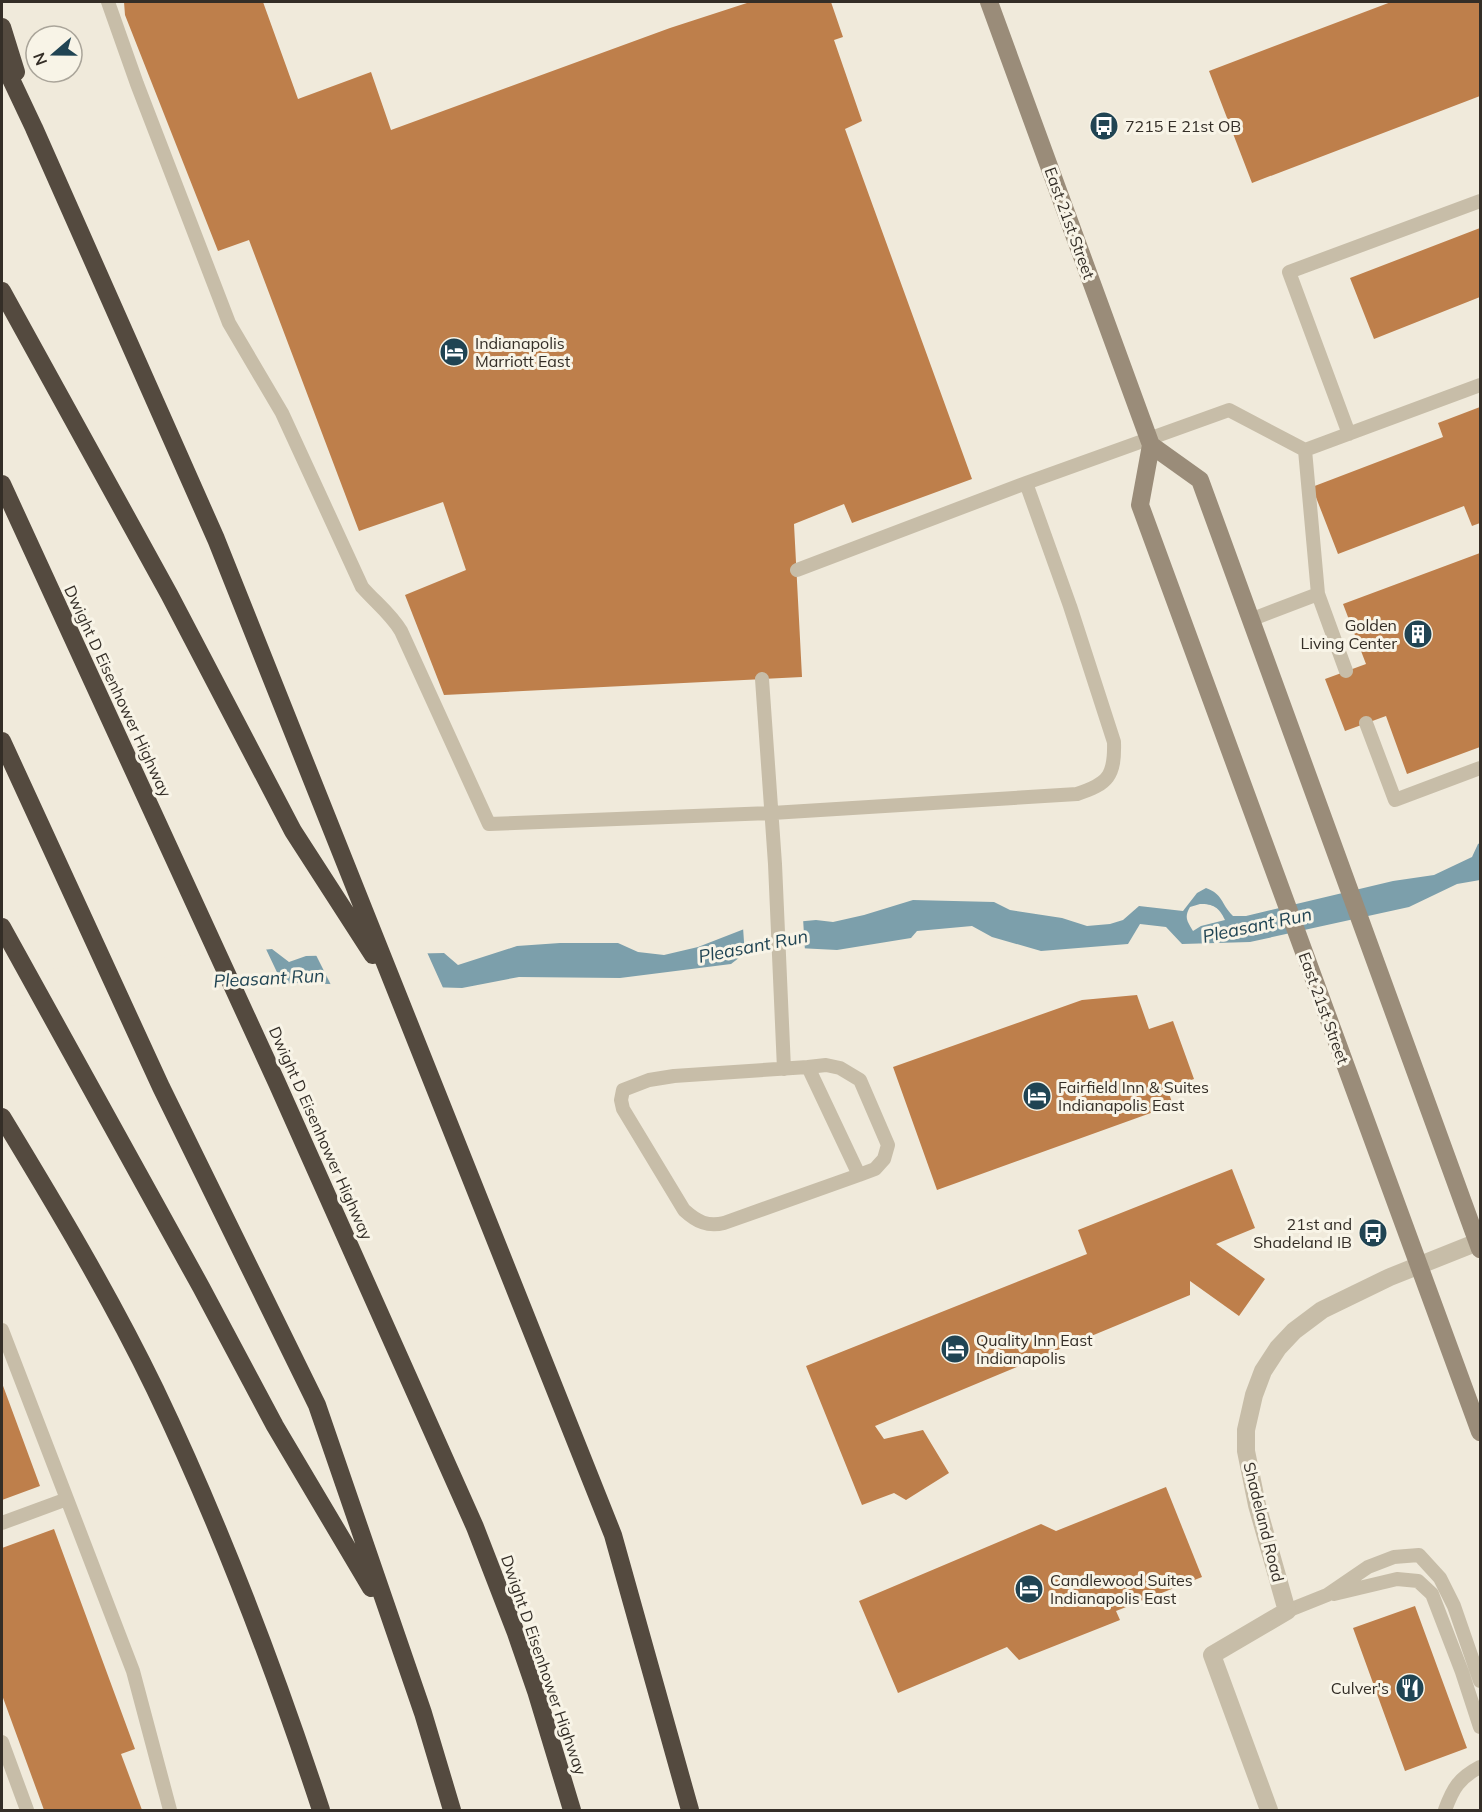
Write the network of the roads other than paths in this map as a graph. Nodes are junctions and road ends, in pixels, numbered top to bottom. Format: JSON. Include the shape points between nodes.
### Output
{"nodes":[{"id":1,"x":108,"y":2,"type":"edge"},
{"id":2,"x":989,"y":2,"type":"edge"},
{"id":3,"x":2,"y":27,"type":"edge"},
{"id":4,"x":2,"y":60,"type":"edge"},
{"id":5,"x":34,"y":128,"type":"junction"},
{"id":6,"x":1480,"y":201,"type":"edge"},
{"id":7,"x":2,"y":291,"type":"edge"},
{"id":8,"x":1480,"y":385,"type":"edge"},
{"id":9,"x":1349,"y":434,"type":"junction"},
{"id":10,"x":1150,"y":442,"type":"junction"},
{"id":11,"x":1305,"y":450,"type":"junction"},
{"id":12,"x":1026,"y":483,"type":"junction"},
{"id":13,"x":2,"y":484,"type":"edge"},
{"id":14,"x":797,"y":570,"type":"dead end"},
{"id":15,"x":1318,"y":594,"type":"junction"},
{"id":16,"x":1251,"y":620,"type":"junction"},
{"id":17,"x":1346,"y":671,"type":"dead end"},
{"id":18,"x":762,"y":679,"type":"dead end"},
{"id":19,"x":1366,"y":723,"type":"dead end"},
{"id":20,"x":2,"y":741,"type":"edge"},
{"id":21,"x":1480,"y":768,"type":"edge"},
{"id":22,"x":771,"y":813,"type":"junction"},
{"id":23,"x":2,"y":927,"type":"edge"},
{"id":24,"x":394,"y":987,"type":"junction"},
{"id":25,"x":808,"y":1066,"type":"junction"},
{"id":26,"x":784,"y":1069,"type":"junction"},
{"id":27,"x":2,"y":1117,"type":"edge"},
{"id":28,"x":860,"y":1175,"type":"junction"},
{"id":29,"x":1480,"y":1244,"type":"edge"},
{"id":30,"x":1419,"y":1265,"type":"junction"},
{"id":31,"x":2,"y":1330,"type":"edge"},
{"id":32,"x":1480,"y":1432,"type":"edge"},
{"id":33,"x":67,"y":1499,"type":"junction"},
{"id":34,"x":2,"y":1523,"type":"edge"},
{"id":35,"x":1327,"y":1595,"type":"junction"},
{"id":36,"x":1287,"y":1611,"type":"junction"},
{"id":37,"x":391,"y":1621,"type":"junction"},
{"id":38,"x":1480,"y":1682,"type":"edge"},
{"id":39,"x":1480,"y":1727,"type":"edge"},
{"id":40,"x":2,"y":1742,"type":"edge"},
{"id":41,"x":1480,"y":1767,"type":"edge"},
{"id":42,"x":27,"y":1810,"type":"edge"},
{"id":43,"x":170,"y":1810,"type":"edge"},
{"id":44,"x":321,"y":1810,"type":"edge"},
{"id":45,"x":452,"y":1810,"type":"edge"},
{"id":46,"x":572,"y":1810,"type":"edge"},
{"id":47,"x":690,"y":1810,"type":"edge"},
{"id":48,"x":1269,"y":1810,"type":"edge"},
{"id":49,"x":1445,"y":1810,"type":"edge"}],
"edges":[{"from":1,"to":22,"type":"lane","via":[[229,323],[282,413],[362,587],[389,612],[401,631],[489,824]]},
{"from":2,"to":10,"type":"main road","name":"East 21st Street"},
{"from":3,"to":5,"type":"highway"},
{"from":4,"to":5,"type":"highway"},
{"from":5,"to":24,"type":"highway","via":[[216,539]]},
{"from":6,"to":9,"type":"lane","via":[[1289,272]]},
{"from":7,"to":24,"type":"highway","via":[[169,594],[293,831]]},
{"from":8,"to":9,"type":"lane"},
{"from":9,"to":11,"type":"lane"},
{"from":10,"to":11,"type":"lane","via":[[1229,410]]},
{"from":10,"to":12,"type":"lane"},
{"from":10,"to":16,"type":"main road","via":[[1200,480]]},
{"from":10,"to":30,"type":"main road","name":"East 21st Street","via":[[1140,505]]},
{"from":11,"to":15,"type":"lane"},
{"from":12,"to":14,"type":"lane"},
{"from":12,"to":22,"type":"lane","via":[[1114,742],[1114,759],[1107,780],[1077,794]]},
{"from":13,"to":46,"type":"highway","name":"Dwight D Eisenhower Highway","via":[[435,1437],[495,1578],[536,1691]]},
{"from":15,"to":16,"type":"lane"},
{"from":15,"to":17,"type":"lane"},
{"from":16,"to":29,"type":"main road"},
{"from":18,"to":22,"type":"lane"},
{"from":19,"to":21,"type":"lane","via":[[1395,800]]},
{"from":20,"to":37,"type":"highway","via":[[161,1087],[317,1406]]},
{"from":22,"to":26,"type":"lane"},
{"from":23,"to":37,"type":"highway","via":[[275,1426]]},
{"from":24,"to":47,"type":"highway","via":[[613,1535]]},
{"from":25,"to":26,"type":"lane"},
{"from":25,"to":28,"type":"lane"},
{"from":25,"to":28,"type":"lane","via":[[840,1068],[860,1080],[888,1145],[884,1159],[875,1169]]},
{"from":26,"to":28,"type":"lane","via":[[649,1080],[623,1090],[621,1100],[684,1210],[703,1224],[724,1223]]},
{"from":27,"to":44,"type":"highway","via":[[119,1320],[182,1449],[259,1635]]},
{"from":29,"to":30,"type":"street","name":"Shadeland Road"},
{"from":30,"to":32,"type":"main road","name":"East 21st Street"},
{"from":30,"to":36,"type":"street","name":"Shadeland Road","via":[[1367,1287],[1307,1320],[1278,1348],[1256,1387],[1246,1430],[1246,1451]]},
{"from":31,"to":33,"type":"lane"},
{"from":33,"to":34,"type":"lane"},
{"from":33,"to":43,"type":"lane","via":[[133,1671]]},
{"from":35,"to":36,"type":"lane"},
{"from":35,"to":38,"type":"lane","via":[[1368,1567],[1394,1557],[1419,1555],[1440,1578],[1454,1606]]},
{"from":35,"to":39,"type":"lane","via":[[1397,1579],[1418,1581],[1432,1594]]},
{"from":36,"to":48,"type":"street","via":[[1212,1655]]},
{"from":37,"to":45,"type":"highway"},
{"from":40,"to":42,"type":"lane"},
{"from":41,"to":49,"type":"lane","via":[[1464,1776],[1450,1794]]}]}
